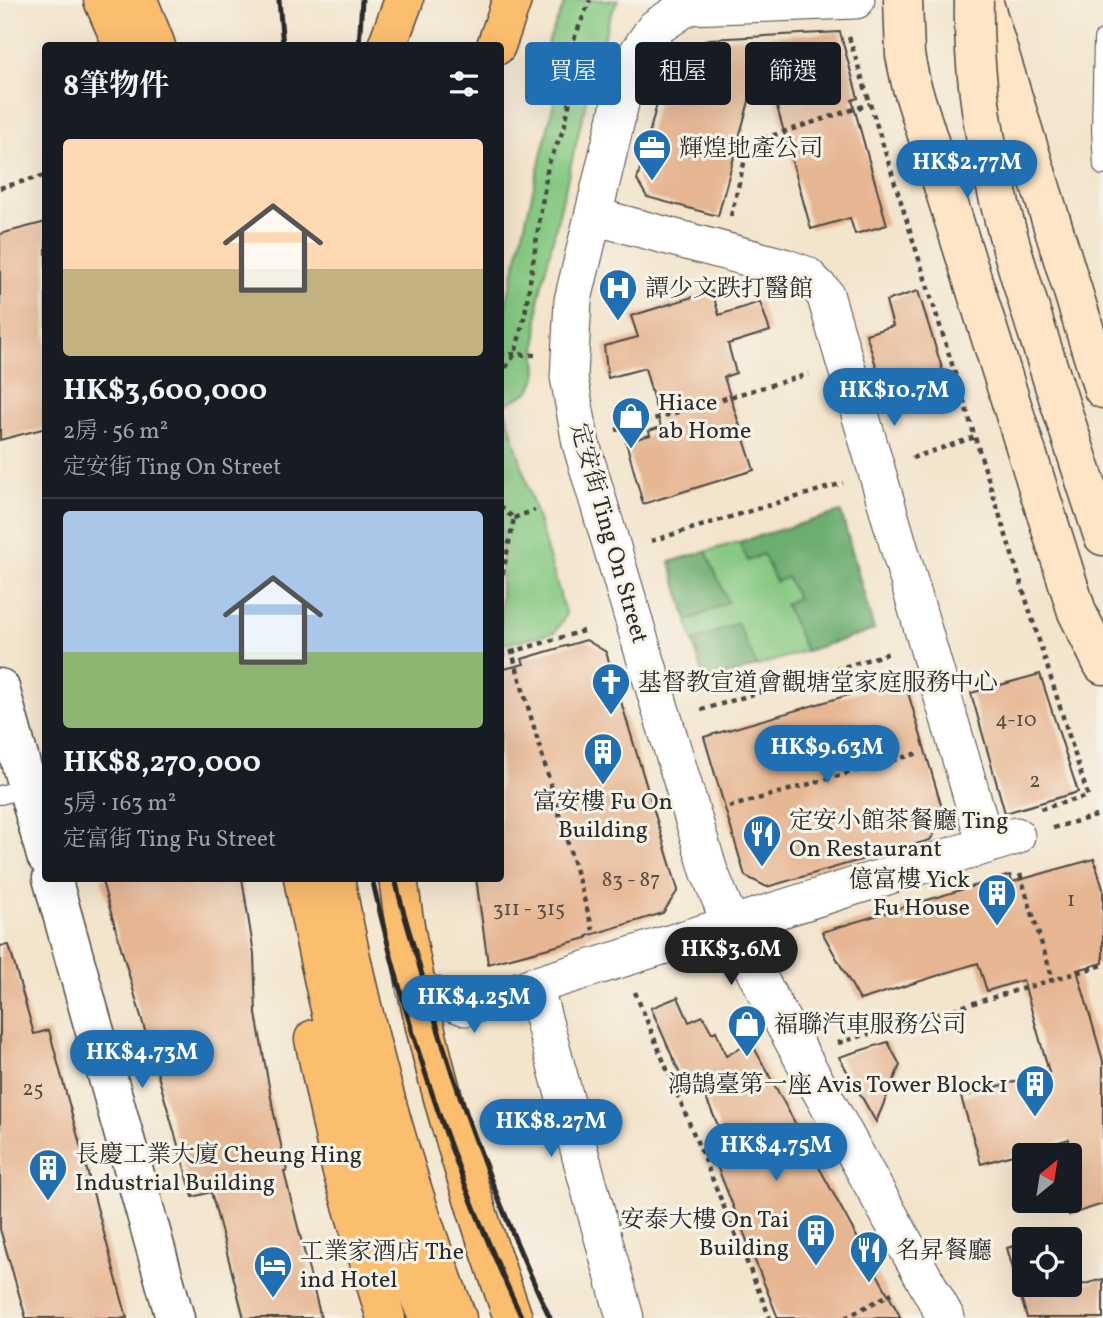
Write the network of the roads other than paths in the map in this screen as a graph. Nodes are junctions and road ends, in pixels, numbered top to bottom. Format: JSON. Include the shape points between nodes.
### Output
{"nodes":[{"id":1,"x":103,"y":0,"type":"edge"},
{"id":2,"x":138,"y":0,"type":"edge"},
{"id":3,"x":404,"y":0,"type":"edge"},
{"id":4,"x":512,"y":0,"type":"edge"},
{"id":5,"x":903,"y":0,"type":"edge"},
{"id":6,"x":974,"y":0,"type":"edge"},
{"id":7,"x":982,"y":0,"type":"edge"},
{"id":8,"x":851,"y":16,"type":"edge"},
{"id":9,"x":1103,"y":39,"type":"edge"},
{"id":10,"x":120,"y":42,"type":"edge"},
{"id":11,"x":154,"y":42,"type":"edge"},
{"id":12,"x":388,"y":42,"type":"edge"},
{"id":13,"x":497,"y":42,"type":"edge"},
{"id":14,"x":1103,"y":166,"type":"edge"},
{"id":15,"x":593,"y":216,"type":"junction"},
{"id":16,"x":1103,"y":390,"type":"edge"},
{"id":17,"x":1103,"y":536,"type":"edge"},
{"id":18,"x":1103,"y":665,"type":"edge"},
{"id":19,"x":0,"y":688,"type":"edge"},
{"id":20,"x":13,"y":791,"type":"edge"},
{"id":21,"x":42,"y":848,"type":"edge"},
{"id":22,"x":53,"y":882,"type":"edge"},
{"id":23,"x":290,"y":882,"type":"edge"},
{"id":24,"x":304,"y":882,"type":"edge"},
{"id":25,"x":336,"y":882,"type":"edge"},
{"id":26,"x":399,"y":882,"type":"edge"},
{"id":27,"x":731,"y":925,"type":"junction"},
{"id":28,"x":534,"y":985,"type":"junction"},
{"id":29,"x":415,"y":988,"type":"junction"},
{"id":30,"x":175,"y":1318,"type":"edge"},
{"id":31,"x":386,"y":1318,"type":"edge"},
{"id":32,"x":428,"y":1318,"type":"edge"},
{"id":33,"x":457,"y":1318,"type":"edge"},
{"id":34,"x":513,"y":1318,"type":"edge"},
{"id":35,"x":625,"y":1318,"type":"edge"},
{"id":36,"x":946,"y":1318,"type":"edge"}],
"edges":[{"from":1,"to":10,"type":"highway"},
{"from":2,"to":11,"type":"highway"},
{"from":3,"to":12,"type":"highway"},
{"from":4,"to":13,"type":"highway"},
{"from":5,"to":18,"type":"main road","via":[[911,85],[1077,612]]},
{"from":6,"to":17,"type":"main road","bridge":true,"via":[[975,70],[983,132],[1009,242]]},
{"from":7,"to":16,"type":"main road"},
{"from":8,"to":15,"type":"street","name":"定安街 Ting On Street","via":[[688,6],[655,28],[629,66]]},
{"from":9,"to":14,"type":"lane"},
{"from":15,"to":27,"type":"street","name":"定安街 Ting On Street","via":[[573,300],[571,394],[709,871]]},
{"from":15,"to":27,"type":"street","via":[[784,267],[806,275],[825,294],[1019,837]]},
{"from":19,"to":20,"type":"street"},
{"from":20,"to":21,"type":"street"},
{"from":22,"to":30,"type":"street"},
{"from":23,"to":31,"type":"highway","via":[[333,1134]]},
{"from":24,"to":32,"type":"highway","via":[[349,1080],[383,1195]]},
{"from":25,"to":33,"type":"highway","via":[[382,1083]]},
{"from":26,"to":29,"type":"highway"},
{"from":27,"to":28,"type":"street"},
{"from":27,"to":36,"type":"street","name":"定安街 Ting On Street"},
{"from":28,"to":29,"type":"street","via":[[466,1007]]},
{"from":28,"to":35,"type":"street"},
{"from":29,"to":34,"type":"highway","via":[[448,1112]]}]}
